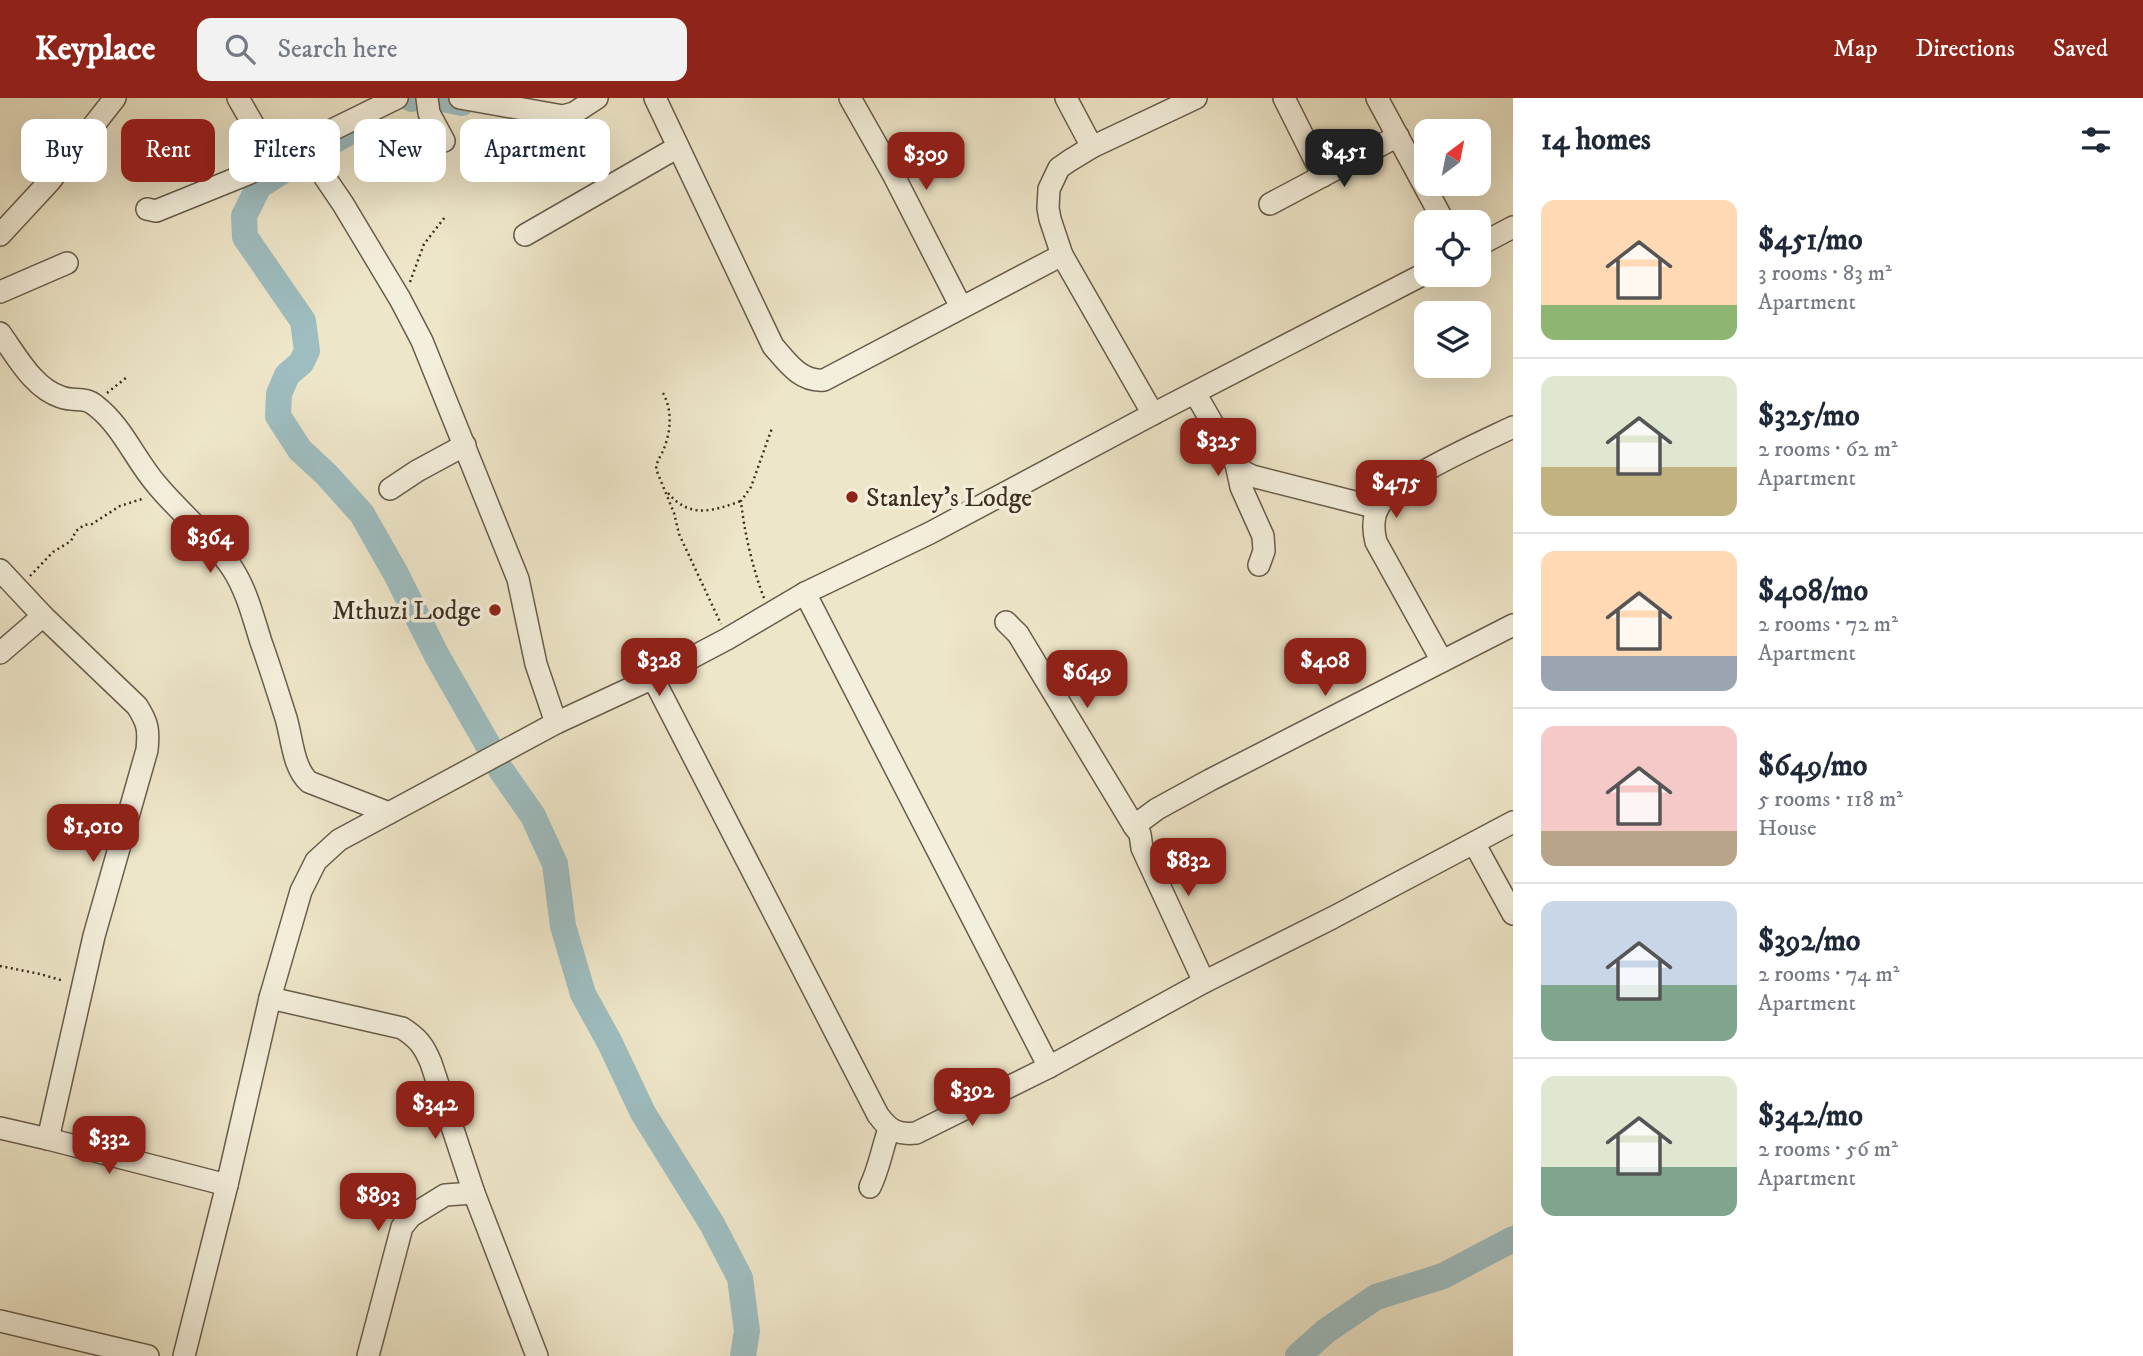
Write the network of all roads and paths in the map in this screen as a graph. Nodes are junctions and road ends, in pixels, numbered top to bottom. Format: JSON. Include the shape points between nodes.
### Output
{"nodes":[{"id":1,"x":115,"y":98,"type":"edge"},
{"id":2,"x":238,"y":98,"type":"edge"},
{"id":3,"x":397,"y":98,"type":"edge"},
{"id":4,"x":403,"y":98,"type":"edge"},
{"id":5,"x":460,"y":98,"type":"edge"},
{"id":6,"x":597,"y":98,"type":"edge"},
{"id":7,"x":655,"y":98,"type":"edge"},
{"id":8,"x":850,"y":98,"type":"edge"},
{"id":9,"x":1066,"y":98,"type":"edge"},
{"id":10,"x":1196,"y":98,"type":"edge"},
{"id":11,"x":1284,"y":98,"type":"edge"},
{"id":12,"x":1377,"y":98,"type":"edge"},
{"id":13,"x":428,"y":104,"type":"edge"},
{"id":14,"x":1164,"y":104,"type":"edge"},
{"id":15,"x":250,"y":119,"type":"edge"},
{"id":16,"x":340,"y":126,"type":"edge"},
{"id":17,"x":1398,"y":136,"type":"junction"},
{"id":18,"x":678,"y":147,"type":"junction"},
{"id":19,"x":1092,"y":147,"type":"junction"},
{"id":20,"x":1323,"y":176,"type":"junction"},
{"id":21,"x":229,"y":181,"type":"edge"},
{"id":22,"x":328,"y":182,"type":"edge"},
{"id":23,"x":1270,"y":204,"type":"dead end"},
{"id":24,"x":147,"y":209,"type":"dead end"},
{"id":25,"x":1438,"y":210,"type":"edge"},
{"id":26,"x":445,"y":217,"type":"dead end"},
{"id":27,"x":1513,"y":227,"type":"edge"},
{"id":28,"x":0,"y":235,"type":"edge"},
{"id":29,"x":525,"y":235,"type":"dead end"},
{"id":30,"x":1491,"y":239,"type":"edge"},
{"id":31,"x":1062,"y":256,"type":"junction"},
{"id":32,"x":67,"y":262,"type":"dead end"},
{"id":33,"x":1414,"y":279,"type":"edge"},
{"id":34,"x":0,"y":292,"type":"edge"},
{"id":35,"x":400,"y":299,"type":"junction"},
{"id":36,"x":961,"y":307,"type":"junction"},
{"id":37,"x":0,"y":332,"type":"edge"},
{"id":38,"x":127,"y":377,"type":"dead end"},
{"id":39,"x":663,"y":393,"type":"dead end"},
{"id":40,"x":1195,"y":393,"type":"junction"},
{"id":41,"x":94,"y":404,"type":"junction"},
{"id":42,"x":1153,"y":414,"type":"junction"},
{"id":43,"x":1513,"y":427,"type":"edge"},
{"id":44,"x":772,"y":428,"type":"dead end"},
{"id":45,"x":464,"y":445,"type":"junction"},
{"id":46,"x":1236,"y":464,"type":"junction"},
{"id":47,"x":159,"y":488,"type":"junction"},
{"id":48,"x":390,"y":489,"type":"dead end"},
{"id":49,"x":665,"y":489,"type":"junction"},
{"id":50,"x":741,"y":501,"type":"junction"},
{"id":51,"x":1378,"y":508,"type":"junction"},
{"id":52,"x":1259,"y":565,"type":"dead end"},
{"id":53,"x":0,"y":570,"type":"edge"},
{"id":54,"x":18,"y":589,"type":"junction"},
{"id":55,"x":805,"y":593,"type":"junction"},
{"id":56,"x":770,"y":614,"type":"junction"},
{"id":57,"x":43,"y":616,"type":"junction"},
{"id":58,"x":1006,"y":622,"type":"dead end"},
{"id":59,"x":1513,"y":625,"type":"edge"},
{"id":60,"x":727,"y":639,"type":"junction"},
{"id":61,"x":0,"y":653,"type":"edge"},
{"id":62,"x":1442,"y":661,"type":"junction"},
{"id":63,"x":653,"y":678,"type":"junction"},
{"id":64,"x":556,"y":723,"type":"junction"},
{"id":65,"x":389,"y":813,"type":"junction"},
{"id":66,"x":1513,"y":822,"type":"edge"},
{"id":67,"x":1134,"y":826,"type":"junction"},
{"id":68,"x":1474,"y":843,"type":"junction"},
{"id":69,"x":1513,"y":914,"type":"edge"},
{"id":70,"x":0,"y":966,"type":"edge"},
{"id":71,"x":1204,"y":982,"type":"junction"},
{"id":72,"x":83,"y":986,"type":"junction"},
{"id":73,"x":270,"y":998,"type":"junction"},
{"id":74,"x":1049,"y":1067,"type":"junction"},
{"id":75,"x":0,"y":1128,"type":"edge"},
{"id":76,"x":889,"y":1129,"type":"junction"},
{"id":77,"x":48,"y":1139,"type":"junction"},
{"id":78,"x":227,"y":1185,"type":"junction"},
{"id":79,"x":870,"y":1187,"type":"dead end"},
{"id":80,"x":474,"y":1193,"type":"junction"},
{"id":81,"x":0,"y":1321,"type":"edge"},
{"id":82,"x":148,"y":1356,"type":"edge"},
{"id":83,"x":184,"y":1356,"type":"edge"},
{"id":84,"x":368,"y":1356,"type":"edge"},
{"id":85,"x":537,"y":1356,"type":"edge"}],
"edges":[{"from":1,"to":28,"type":"street","via":[[50,181]]},
{"from":2,"to":15,"type":"street"},
{"from":3,"to":16,"type":"street"},
{"from":4,"to":13,"type":"street","via":[[410,111]]},
{"from":5,"to":6,"type":"street","via":[[563,116]]},
{"from":7,"to":18,"type":"street"},
{"from":8,"to":36,"type":"street"},
{"from":9,"to":19,"type":"street"},
{"from":10,"to":14,"type":"street"},
{"from":11,"to":20,"type":"street"},
{"from":12,"to":17,"type":"street"},
{"from":14,"to":19,"type":"street"},
{"from":17,"to":20,"type":"street"},
{"from":17,"to":25,"type":"street"},
{"from":18,"to":29,"type":"street"},
{"from":18,"to":36,"type":"street","via":[[773,345],[803,376],[824,380]]},
{"from":19,"to":31,"type":"street","via":[[1059,169],[1049,189],[1050,219]]},
{"from":20,"to":23,"type":"street"},
{"from":21,"to":24,"type":"street","via":[[156,211]]},
{"from":22,"to":35,"type":"street"},
{"from":26,"to":35,"type":"path","via":[[424,244],[409,289]]},
{"from":27,"to":30,"type":"street"},
{"from":31,"to":36,"type":"street"},
{"from":31,"to":42,"type":"street"},
{"from":32,"to":34,"type":"street"},
{"from":33,"to":40,"type":"street"},
{"from":35,"to":45,"type":"street"},
{"from":37,"to":41,"type":"street","via":[[29,373],[50,392]]},
{"from":38,"to":41,"type":"path"},
{"from":39,"to":49,"type":"path","via":[[670,406],[669,424],[656,469]]},
{"from":40,"to":42,"type":"street"},
{"from":40,"to":46,"type":"street"},
{"from":41,"to":47,"type":"street","via":[[126,439]]},
{"from":42,"to":55,"type":"street","via":[[930,533]]},
{"from":43,"to":51,"type":"street","via":[[1412,478]]},
{"from":44,"to":50,"type":"path","via":[[751,487]]},
{"from":45,"to":48,"type":"street"},
{"from":45,"to":64,"type":"street","via":[[518,579],[536,664]]},
{"from":46,"to":51,"type":"street","via":[[1252,476]]},
{"from":46,"to":52,"type":"street","via":[[1263,536]]},
{"from":47,"to":54,"type":"path","via":[[76,531],[71,541],[53,552]]},
{"from":47,"to":65,"type":"street","via":[[219,551],[241,584],[304,778]]},
{"from":49,"to":50,"type":"path","via":[[676,503],[699,511]]},
{"from":49,"to":60,"type":"path","via":[[679,534]]},
{"from":50,"to":56,"type":"path","via":[[758,584]]},
{"from":51,"to":62,"type":"street","via":[[1373,529],[1377,542]]},
{"from":53,"to":54,"type":"street"},
{"from":54,"to":57,"type":"street"},
{"from":55,"to":56,"type":"street"},
{"from":55,"to":74,"type":"street"},
{"from":56,"to":60,"type":"street"},
{"from":57,"to":61,"type":"street"},
{"from":57,"to":72,"type":"street","via":[[137,706],[147,721],[149,735]]},
{"from":58,"to":67,"type":"street","via":[[1025,645]]},
{"from":59,"to":62,"type":"street"},
{"from":60,"to":63,"type":"street"},
{"from":62,"to":67,"type":"street","via":[[1167,803]]},
{"from":63,"to":64,"type":"street"},
{"from":63,"to":76,"type":"street"},
{"from":64,"to":65,"type":"street"},
{"from":65,"to":73,"type":"street","via":[[339,840],[316,861],[301,891]]},
{"from":66,"to":68,"type":"street"},
{"from":67,"to":71,"type":"street"},
{"from":68,"to":69,"type":"street"},
{"from":68,"to":71,"type":"street"},
{"from":70,"to":72,"type":"path"},
{"from":71,"to":74,"type":"street"},
{"from":72,"to":77,"type":"street"},
{"from":73,"to":78,"type":"street"},
{"from":73,"to":80,"type":"street","via":[[402,1028],[417,1037],[426,1049]]},
{"from":74,"to":76,"type":"street","via":[[916,1133]]},
{"from":75,"to":77,"type":"street"},
{"from":76,"to":79,"type":"street"},
{"from":77,"to":78,"type":"street"},
{"from":78,"to":83,"type":"street"},
{"from":80,"to":84,"type":"street","via":[[445,1195],[402,1227]]},
{"from":80,"to":85,"type":"street"},
{"from":81,"to":82,"type":"street"}]}
